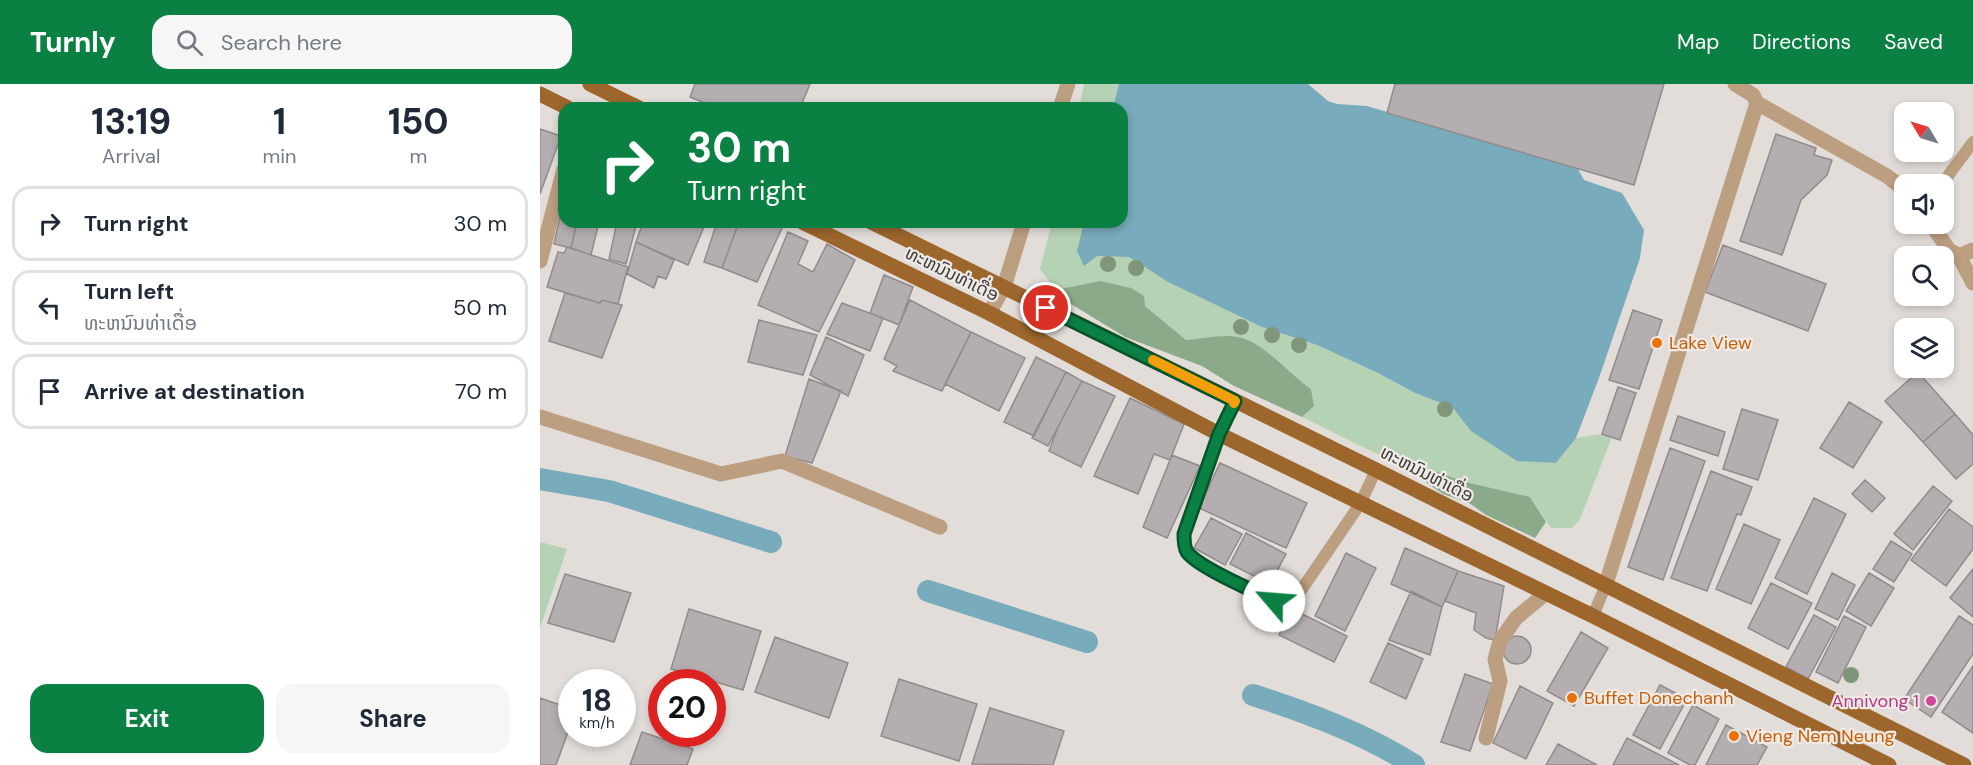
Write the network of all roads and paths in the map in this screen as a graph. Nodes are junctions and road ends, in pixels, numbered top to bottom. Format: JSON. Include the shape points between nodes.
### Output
{"nodes":[{"id":1,"x":590,"y":84,"type":"edge"},
{"id":2,"x":1067,"y":84,"type":"edge"},
{"id":3,"x":1735,"y":84,"type":"edge"},
{"id":4,"x":540,"y":94,"type":"edge"},
{"id":5,"x":627,"y":102,"type":"edge"},
{"id":6,"x":1062,"y":102,"type":"edge"},
{"id":7,"x":1757,"y":102,"type":"junction"},
{"id":8,"x":558,"y":103,"type":"edge"},
{"id":9,"x":1973,"y":141,"type":"edge"},
{"id":10,"x":1949,"y":174,"type":"edge"},
{"id":11,"x":1894,"y":181,"type":"edge"},
{"id":12,"x":558,"y":193,"type":"edge"},
{"id":13,"x":814,"y":228,"type":"edge"},
{"id":14,"x":883,"y":228,"type":"edge"},
{"id":15,"x":1022,"y":228,"type":"edge"},
{"id":16,"x":1938,"y":234,"type":"edge"},
{"id":17,"x":1966,"y":253,"type":"edge"},
{"id":18,"x":540,"y":261,"type":"edge"},
{"id":19,"x":1973,"y":283,"type":"edge"},
{"id":20,"x":1004,"y":287,"type":"junction"},
{"id":21,"x":989,"y":313,"type":"junction"},
{"id":22,"x":1235,"y":401,"type":"junction"},
{"id":23,"x":540,"y":417,"type":"edge"},
{"id":24,"x":1219,"y":434,"type":"junction"},
{"id":25,"x":1376,"y":470,"type":"junction"},
{"id":26,"x":1360,"y":504,"type":"junction"},
{"id":27,"x":940,"y":527,"type":"dead end"},
{"id":28,"x":1605,"y":587,"type":"junction"},
{"id":29,"x":1545,"y":594,"type":"junction"},
{"id":30,"x":1593,"y":616,"type":"junction"},
{"id":31,"x":1486,"y":738,"type":"dead end"},
{"id":32,"x":1889,"y":765,"type":"edge"},
{"id":33,"x":1964,"y":765,"type":"edge"}],
"edges":[{"from":1,"to":5,"type":"main road"},
{"from":2,"to":6,"type":"street"},
{"from":3,"to":7,"type":"street","via":[[1753,94]]},
{"from":4,"to":8,"type":"main road"},
{"from":7,"to":11,"type":"street"},
{"from":7,"to":28,"type":"street"},
{"from":9,"to":10,"type":"lane"},
{"from":12,"to":18,"type":"street"},
{"from":13,"to":21,"type":"main road","name":"ທະຫນົນທ່າເດື່ອ"},
{"from":14,"to":20,"type":"main road","name":"ທະຫນົນທ່າເດື່ອ"},
{"from":15,"to":20,"type":"street"},
{"from":16,"to":17,"type":"street","via":[[1949,250]]},
{"from":17,"to":19,"type":"street"},
{"from":20,"to":21,"type":"street"},
{"from":20,"to":22,"type":"main road","name":"ທະຫນົນທ່າເດື່ອ"},
{"from":21,"to":24,"type":"main road","name":"ທະຫນົນທ່າເດື່ອ"},
{"from":22,"to":24,"type":"lane"},
{"from":22,"to":25,"type":"main road","name":"ທະຫນົນທ່າເດື່ອ"},
{"from":23,"to":27,"type":"street","via":[[721,474],[782,461]]},
{"from":24,"to":26,"type":"main road","name":"ທະຫນົນທ່າເດື່ອ"},
{"from":24,"to":26,"type":"lane","via":[[1184,534],[1185,545],[1200,564],[1274,601],[1287,600],[1302,589]]},
{"from":25,"to":26,"type":"lane"},
{"from":25,"to":28,"type":"main road","name":"ທະຫນົນທ່າເດື່ອ"},
{"from":26,"to":29,"type":"main road","name":"ທະຫນົນທ່າເດື່ອ"},
{"from":28,"to":30,"type":"lane"},
{"from":28,"to":33,"type":"main road","name":"ທະຫນົນທ່າເດື່ອ"},
{"from":29,"to":30,"type":"main road","name":"ທະຫນົນທ່າເດື່ອ"},
{"from":29,"to":31,"type":"street","via":[[1516,618],[1500,641],[1494,659],[1500,681]]},
{"from":30,"to":32,"type":"main road","name":"ທະຫນົນທ່າເດື່ອ"}]}
